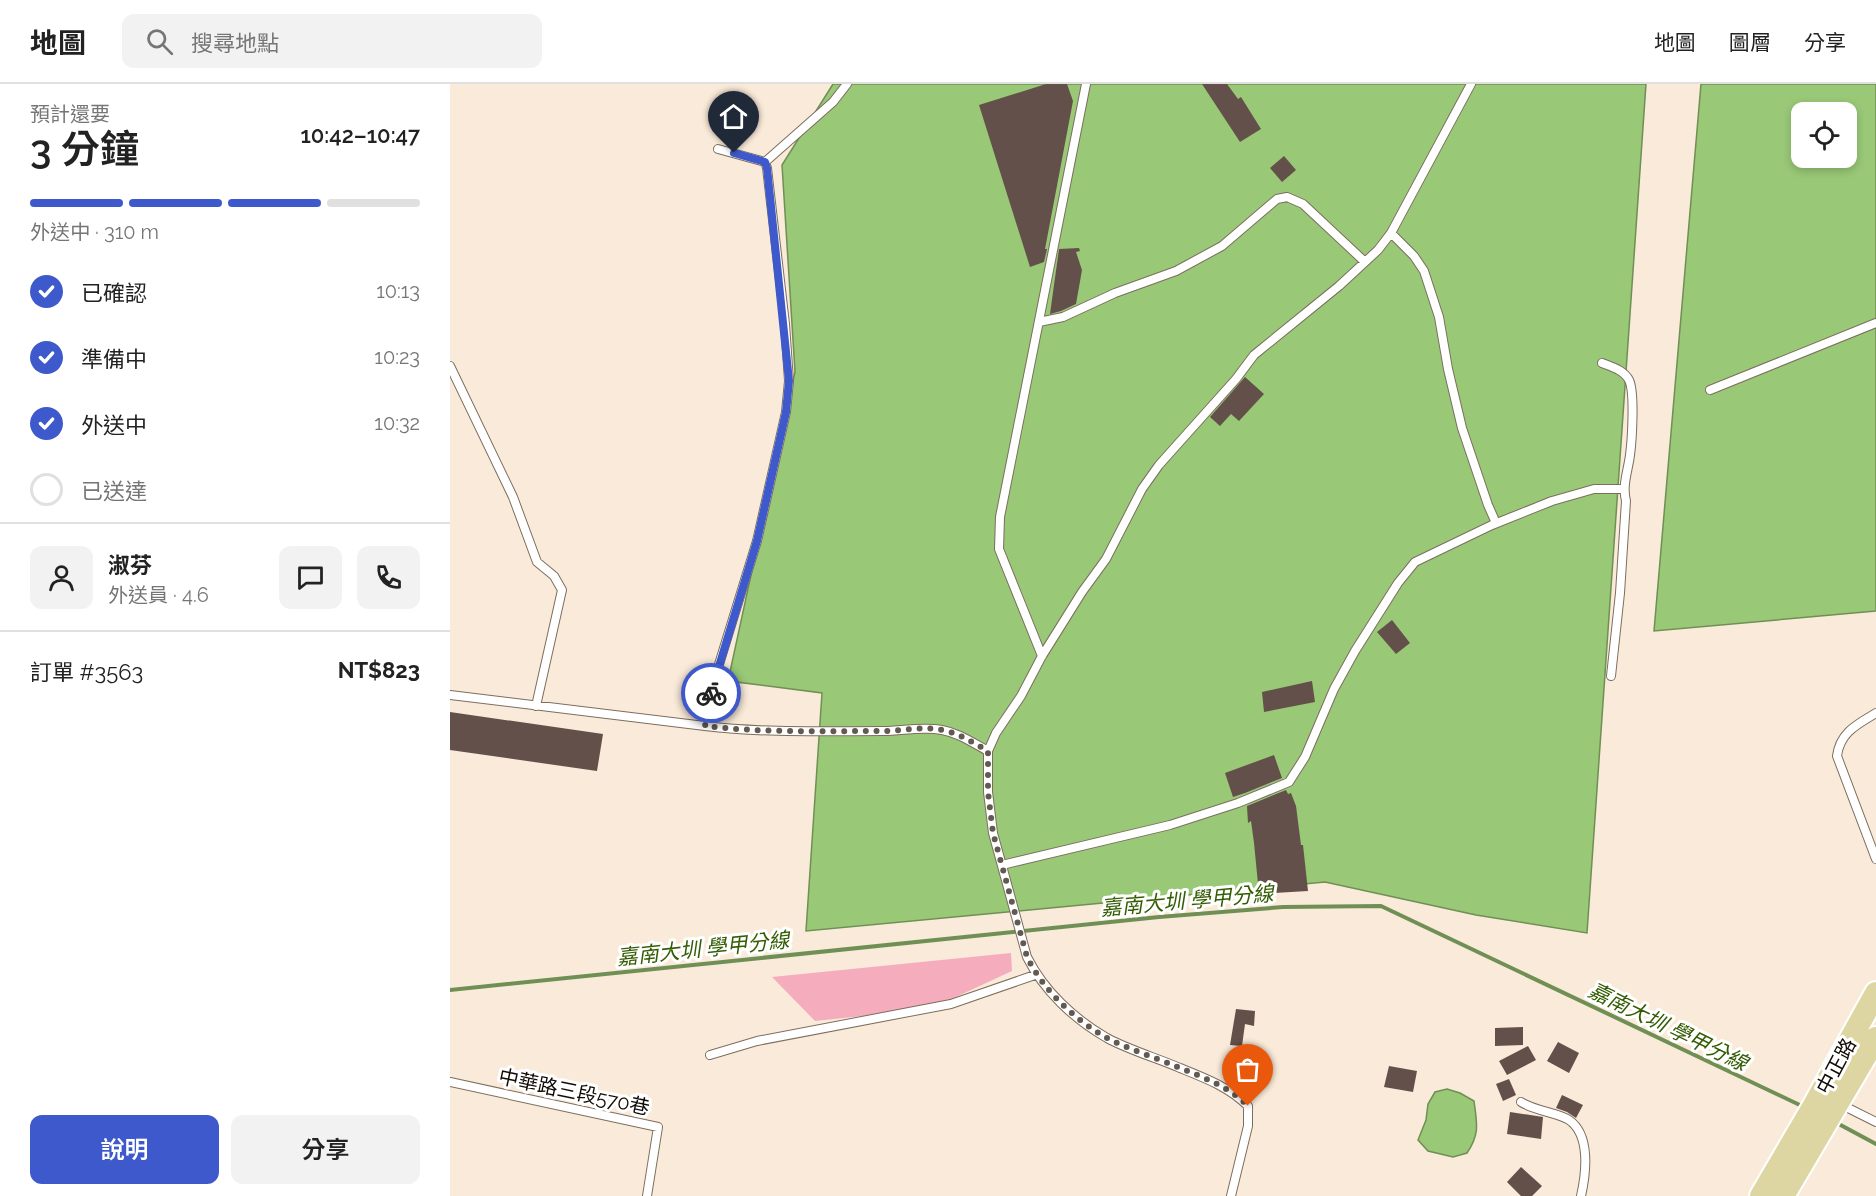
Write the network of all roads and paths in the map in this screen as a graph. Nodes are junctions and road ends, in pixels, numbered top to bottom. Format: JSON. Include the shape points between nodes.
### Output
{"nodes":[{"id":1,"x":846,"y":84,"type":"edge"},
{"id":2,"x":1086,"y":84,"type":"edge"},
{"id":3,"x":1471,"y":84,"type":"edge"},
{"id":4,"x":718,"y":148,"type":"dead end"},
{"id":5,"x":765,"y":162,"type":"junction"},
{"id":6,"x":1391,"y":233,"type":"junction"},
{"id":7,"x":1365,"y":262,"type":"junction"},
{"id":8,"x":1039,"y":322,"type":"junction"},
{"id":9,"x":1876,"y":323,"type":"edge"},
{"id":10,"x":1602,"y":363,"type":"dead end"},
{"id":11,"x":450,"y":366,"type":"edge"},
{"id":12,"x":1710,"y":390,"type":"dead end"},
{"id":13,"x":1623,"y":489,"type":"junction"},
{"id":14,"x":1496,"y":523,"type":"junction"},
{"id":15,"x":1042,"y":656,"type":"junction"},
{"id":16,"x":1611,"y":676,"type":"dead end"},
{"id":17,"x":450,"y":695,"type":"edge"},
{"id":18,"x":536,"y":706,"type":"junction"},
{"id":19,"x":1876,"y":713,"type":"edge"},
{"id":20,"x":705,"y":726,"type":"junction"},
{"id":21,"x":988,"y":751,"type":"junction"},
{"id":22,"x":1876,"y":859,"type":"edge"},
{"id":23,"x":1002,"y":865,"type":"junction"},
{"id":24,"x":1035,"y":975,"type":"junction"},
{"id":25,"x":1876,"y":993,"type":"edge"},
{"id":26,"x":1876,"y":1038,"type":"edge"},
{"id":27,"x":710,"y":1055,"type":"dead end"},
{"id":28,"x":450,"y":1082,"type":"edge"},
{"id":29,"x":1521,"y":1102,"type":"dead end"},
{"id":30,"x":1822,"y":1114,"type":"junction"},
{"id":31,"x":1876,"y":1122,"type":"edge"},
{"id":32,"x":647,"y":1196,"type":"edge"},
{"id":33,"x":1231,"y":1196,"type":"edge"},
{"id":34,"x":1581,"y":1196,"type":"edge"},
{"id":35,"x":1761,"y":1196,"type":"edge"},
{"id":36,"x":1783,"y":1196,"type":"edge"}],
"edges":[{"from":1,"to":5,"type":"lane","via":[[832,102]]},
{"from":2,"to":8,"type":"lane"},
{"from":3,"to":6,"type":"lane"},
{"from":4,"to":5,"type":"lane"},
{"from":5,"to":20,"type":"lane","via":[[789,381],[786,412],[757,541],[712,687]]},
{"from":6,"to":7,"type":"lane"},
{"from":6,"to":14,"type":"lane","via":[[1424,271],[1462,428]]},
{"from":7,"to":8,"type":"lane","via":[[1303,204],[1287,197],[1277,200],[1222,246],[1176,271],[1063,317]]},
{"from":7,"to":15,"type":"lane","via":[[1254,355],[1159,465],[1142,489],[1106,559]]},
{"from":8,"to":15,"type":"lane","via":[[1000,517],[999,549]]},
{"from":9,"to":12,"type":"lane"},
{"from":10,"to":13,"type":"lane","via":[[1621,370],[1632,393],[1630,454]]},
{"from":11,"to":18,"type":"lane","via":[[513,497],[537,562],[555,576],[562,590]]},
{"from":13,"to":14,"type":"lane","via":[[1593,489]]},
{"from":13,"to":16,"type":"lane","via":[[1626,501]]},
{"from":14,"to":23,"type":"lane","via":[[1415,562],[1398,583],[1339,680],[1305,757],[1289,782],[1170,825]]},
{"from":15,"to":21,"type":"lane"},
{"from":17,"to":18,"type":"lane"},
{"from":18,"to":20,"type":"lane"},
{"from":19,"to":22,"type":"lane","via":[[1848,731],[1837,756]]},
{"from":20,"to":21,"type":"lane","via":[[806,731],[942,730]]},
{"from":21,"to":23,"type":"lane","via":[[993,833]]},
{"from":23,"to":24,"type":"lane"},
{"from":24,"to":27,"type":"lane","via":[[951,1004],[757,1041]]},
{"from":24,"to":33,"type":"lane","via":[[1065,1008],[1108,1038],[1216,1083],[1248,1106],[1248,1126]]},
{"from":25,"to":30,"type":"main road","name":"中正路"},
{"from":26,"to":30,"type":"main road","name":"中正路"},
{"from":28,"to":32,"type":"lane","name":"中華路三段570巷","via":[[658,1127]]},
{"from":29,"to":34,"type":"lane","via":[[1568,1119],[1580,1131],[1584,1152]]},
{"from":30,"to":31,"type":"lane"},
{"from":30,"to":35,"type":"main road","name":"中正路"},
{"from":30,"to":36,"type":"main road","name":"中正路"}]}
